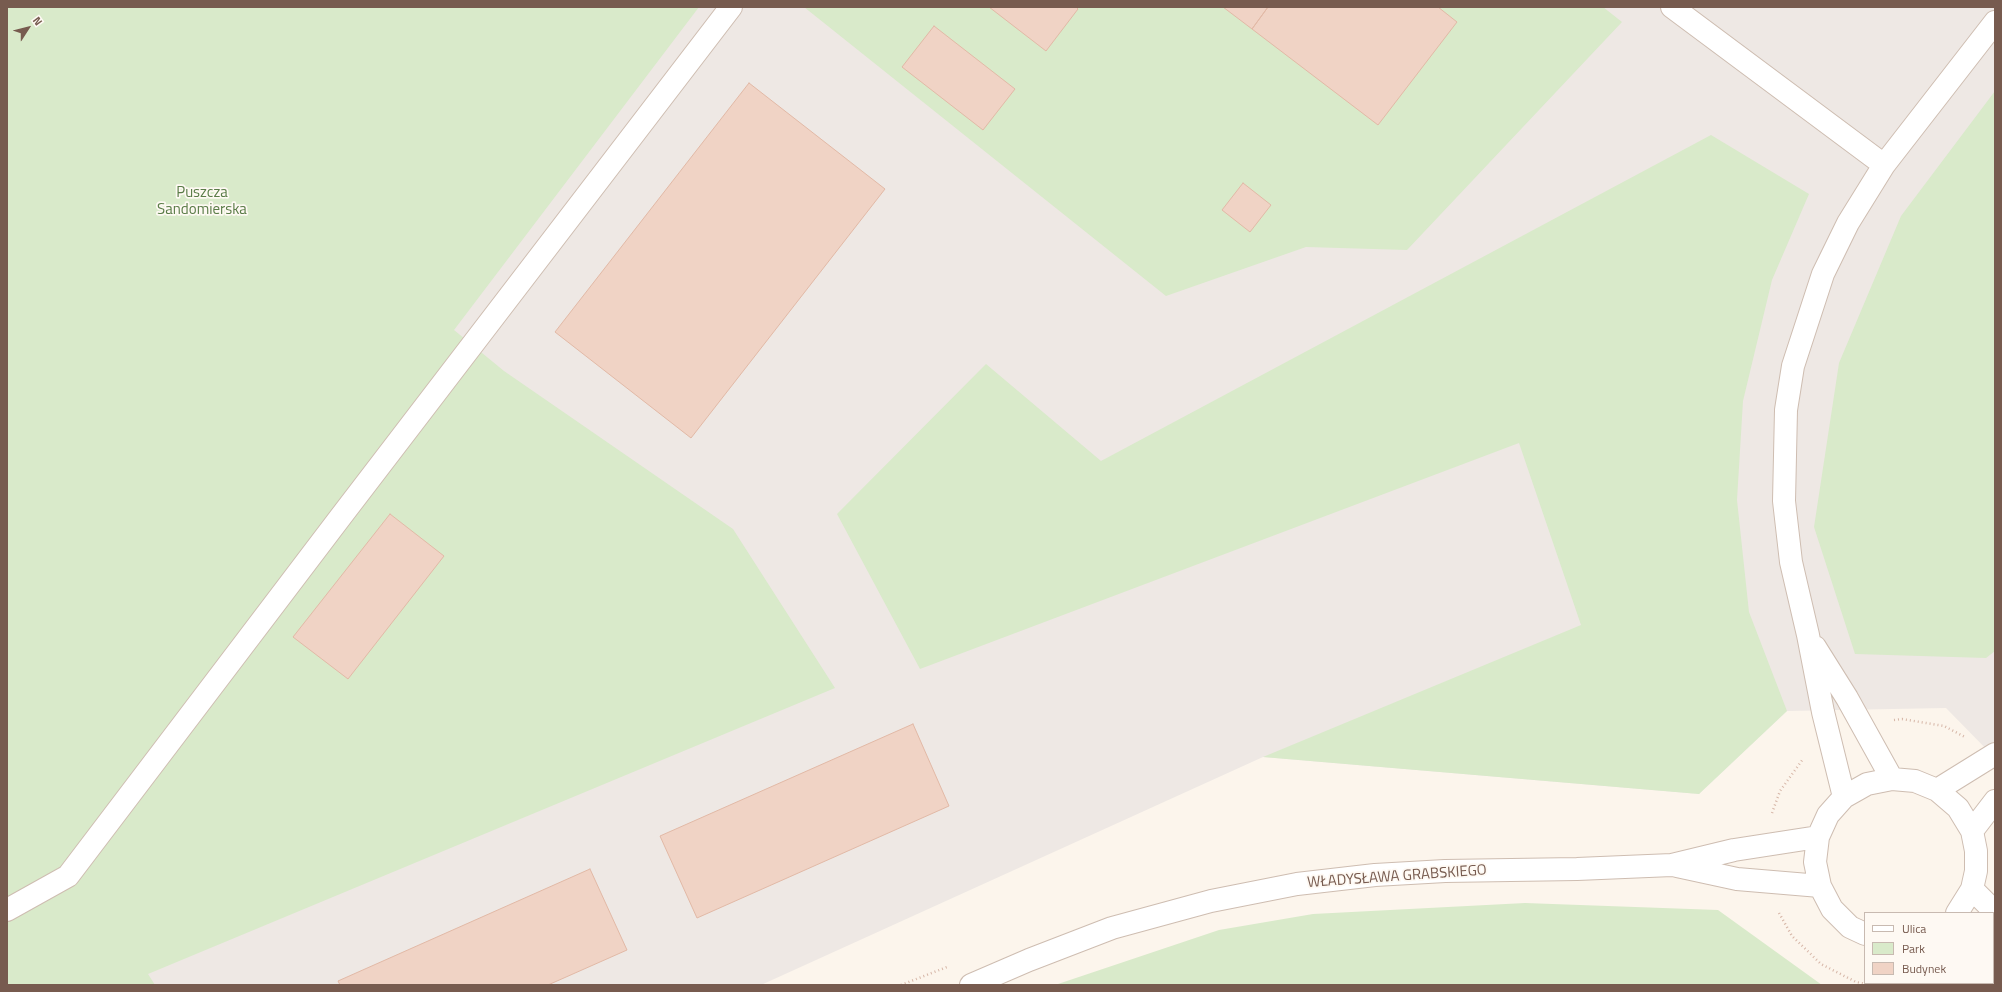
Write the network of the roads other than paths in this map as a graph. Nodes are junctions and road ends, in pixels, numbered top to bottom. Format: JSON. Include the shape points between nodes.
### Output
{"nodes":[{"id":1,"x":731,"y":7,"type":"edge"},
{"id":2,"x":1672,"y":7,"type":"edge"},
{"id":3,"x":1995,"y":22,"type":"edge"},
{"id":4,"x":1884,"y":165,"type":"junction"},
{"id":5,"x":1808,"y":635,"type":"junction"},
{"id":6,"x":1995,"y":754,"type":"edge"},
{"id":7,"x":1892,"y":779,"type":"junction"},
{"id":8,"x":1937,"y":790,"type":"junction"},
{"id":9,"x":1844,"y":797,"type":"junction"},
{"id":10,"x":1995,"y":801,"type":"edge"},
{"id":11,"x":1972,"y":831,"type":"junction"},
{"id":12,"x":1818,"y":837,"type":"junction"},
{"id":13,"x":1672,"y":865,"type":"junction"},
{"id":14,"x":1820,"y":886,"type":"junction"},
{"id":15,"x":1972,"y":890,"type":"junction"},
{"id":16,"x":7,"y":910,"type":"edge"},
{"id":17,"x":1958,"y":912,"type":"edge"},
{"id":18,"x":1995,"y":912,"type":"edge"},
{"id":19,"x":1864,"y":934,"type":"edge"},
{"id":20,"x":971,"y":985,"type":"edge"}],
"edges":[{"from":1,"to":16,"type":"street","via":[[68,876]]},
{"from":2,"to":4,"type":"street"},
{"from":3,"to":4,"type":"street"},
{"from":4,"to":5,"type":"street","via":[[1848,222],[1823,274],[1793,366],[1786,410],[1784,501],[1791,562]]},
{"from":5,"to":7,"type":"street"},
{"from":5,"to":9,"type":"street","via":[[1823,712]]},
{"from":6,"to":8,"type":"street"},
{"from":7,"to":8,"type":"street","via":[[1915,781]]},
{"from":7,"to":9,"type":"street","via":[[1867,784]]},
{"from":8,"to":11,"type":"street","via":[[1958,808]]},
{"from":9,"to":12,"type":"street","via":[[1828,816]]},
{"from":10,"to":11,"type":"street"},
{"from":11,"to":15,"type":"street","via":[[1976,870]]},
{"from":12,"to":13,"type":"street","name":"WŁADYSŁAWA GRABSKIEGO","via":[[1734,850]]},
{"from":12,"to":14,"type":"street","via":[[1815,862]]},
{"from":13,"to":14,"type":"street","name":"WŁADYSŁAWA GRABSKIEGO","via":[[1737,880]]},
{"from":13,"to":20,"type":"street","name":"WŁADYSŁAWA GRABSKIEGO","via":[[1445,871],[1375,875],[1297,884],[1211,901],[1112,928]]},
{"from":14,"to":19,"type":"street","via":[[1832,909],[1850,927]]},
{"from":15,"to":17,"type":"street"},
{"from":15,"to":18,"type":"street"}]}
